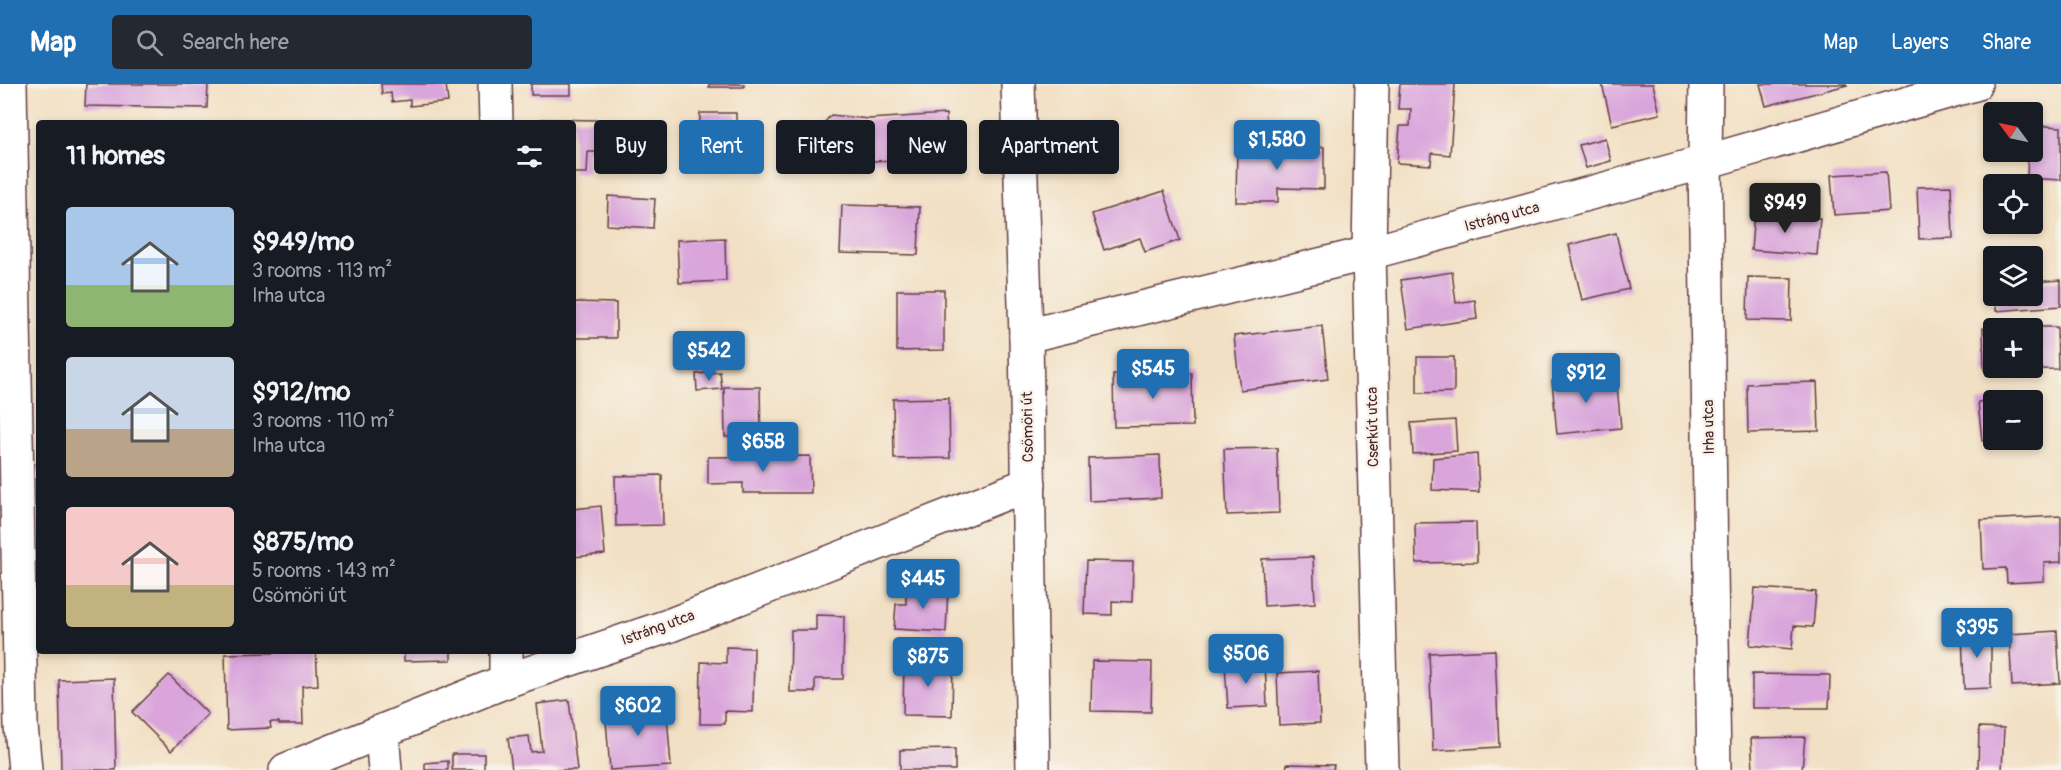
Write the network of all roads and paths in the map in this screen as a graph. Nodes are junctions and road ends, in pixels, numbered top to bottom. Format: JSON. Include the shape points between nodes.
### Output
{"nodes":[{"id":1,"x":10,"y":84,"type":"edge"},
{"id":2,"x":495,"y":84,"type":"edge"},
{"id":3,"x":1018,"y":84,"type":"edge"},
{"id":4,"x":1372,"y":84,"type":"edge"},
{"id":5,"x":1706,"y":84,"type":"edge"},
{"id":6,"x":1976,"y":84,"type":"edge"},
{"id":7,"x":496,"y":120,"type":"edge"},
{"id":8,"x":1705,"y":162,"type":"junction"},
{"id":9,"x":1369,"y":253,"type":"junction"},
{"id":10,"x":1026,"y":336,"type":"junction"},
{"id":11,"x":1029,"y":484,"type":"junction"},
{"id":12,"x":576,"y":649,"type":"edge"},
{"id":13,"x":555,"y":654,"type":"edge"},
{"id":14,"x":506,"y":666,"type":"edge"},
{"id":15,"x":382,"y":733,"type":"junction"},
{"id":16,"x":25,"y":770,"type":"edge"},
{"id":17,"x":286,"y":770,"type":"edge"},
{"id":18,"x":385,"y":770,"type":"edge"},
{"id":19,"x":1034,"y":770,"type":"edge"},
{"id":20,"x":1382,"y":770,"type":"edge"},
{"id":21,"x":1714,"y":770,"type":"edge"}],
"edges":[{"from":1,"to":16,"type":"street","via":[[21,726]]},
{"from":2,"to":7,"type":"street"},
{"from":3,"to":10,"type":"street","name":"Csömöri út"},
{"from":4,"to":9,"type":"street","name":"Cserkút utca"},
{"from":5,"to":8,"type":"street","name":"Irha utca"},
{"from":6,"to":8,"type":"street","name":"Istráng utca"},
{"from":8,"to":9,"type":"street","name":"Istráng utca"},
{"from":8,"to":21,"type":"street","name":"Irha utca"},
{"from":9,"to":10,"type":"street","name":"Istráng utca"},
{"from":9,"to":20,"type":"street","name":"Cserkút utca"},
{"from":10,"to":11,"type":"street","name":"Csömöri út"},
{"from":11,"to":12,"type":"street","name":"Istráng utca","via":[[668,626]]},
{"from":11,"to":19,"type":"street","name":"Csömöri út"},
{"from":13,"to":14,"type":"street","name":"Istráng utca"},
{"from":14,"to":15,"type":"street","name":"Istráng utca"},
{"from":15,"to":17,"type":"street","name":"Istráng utca"},
{"from":15,"to":18,"type":"street"}]}
